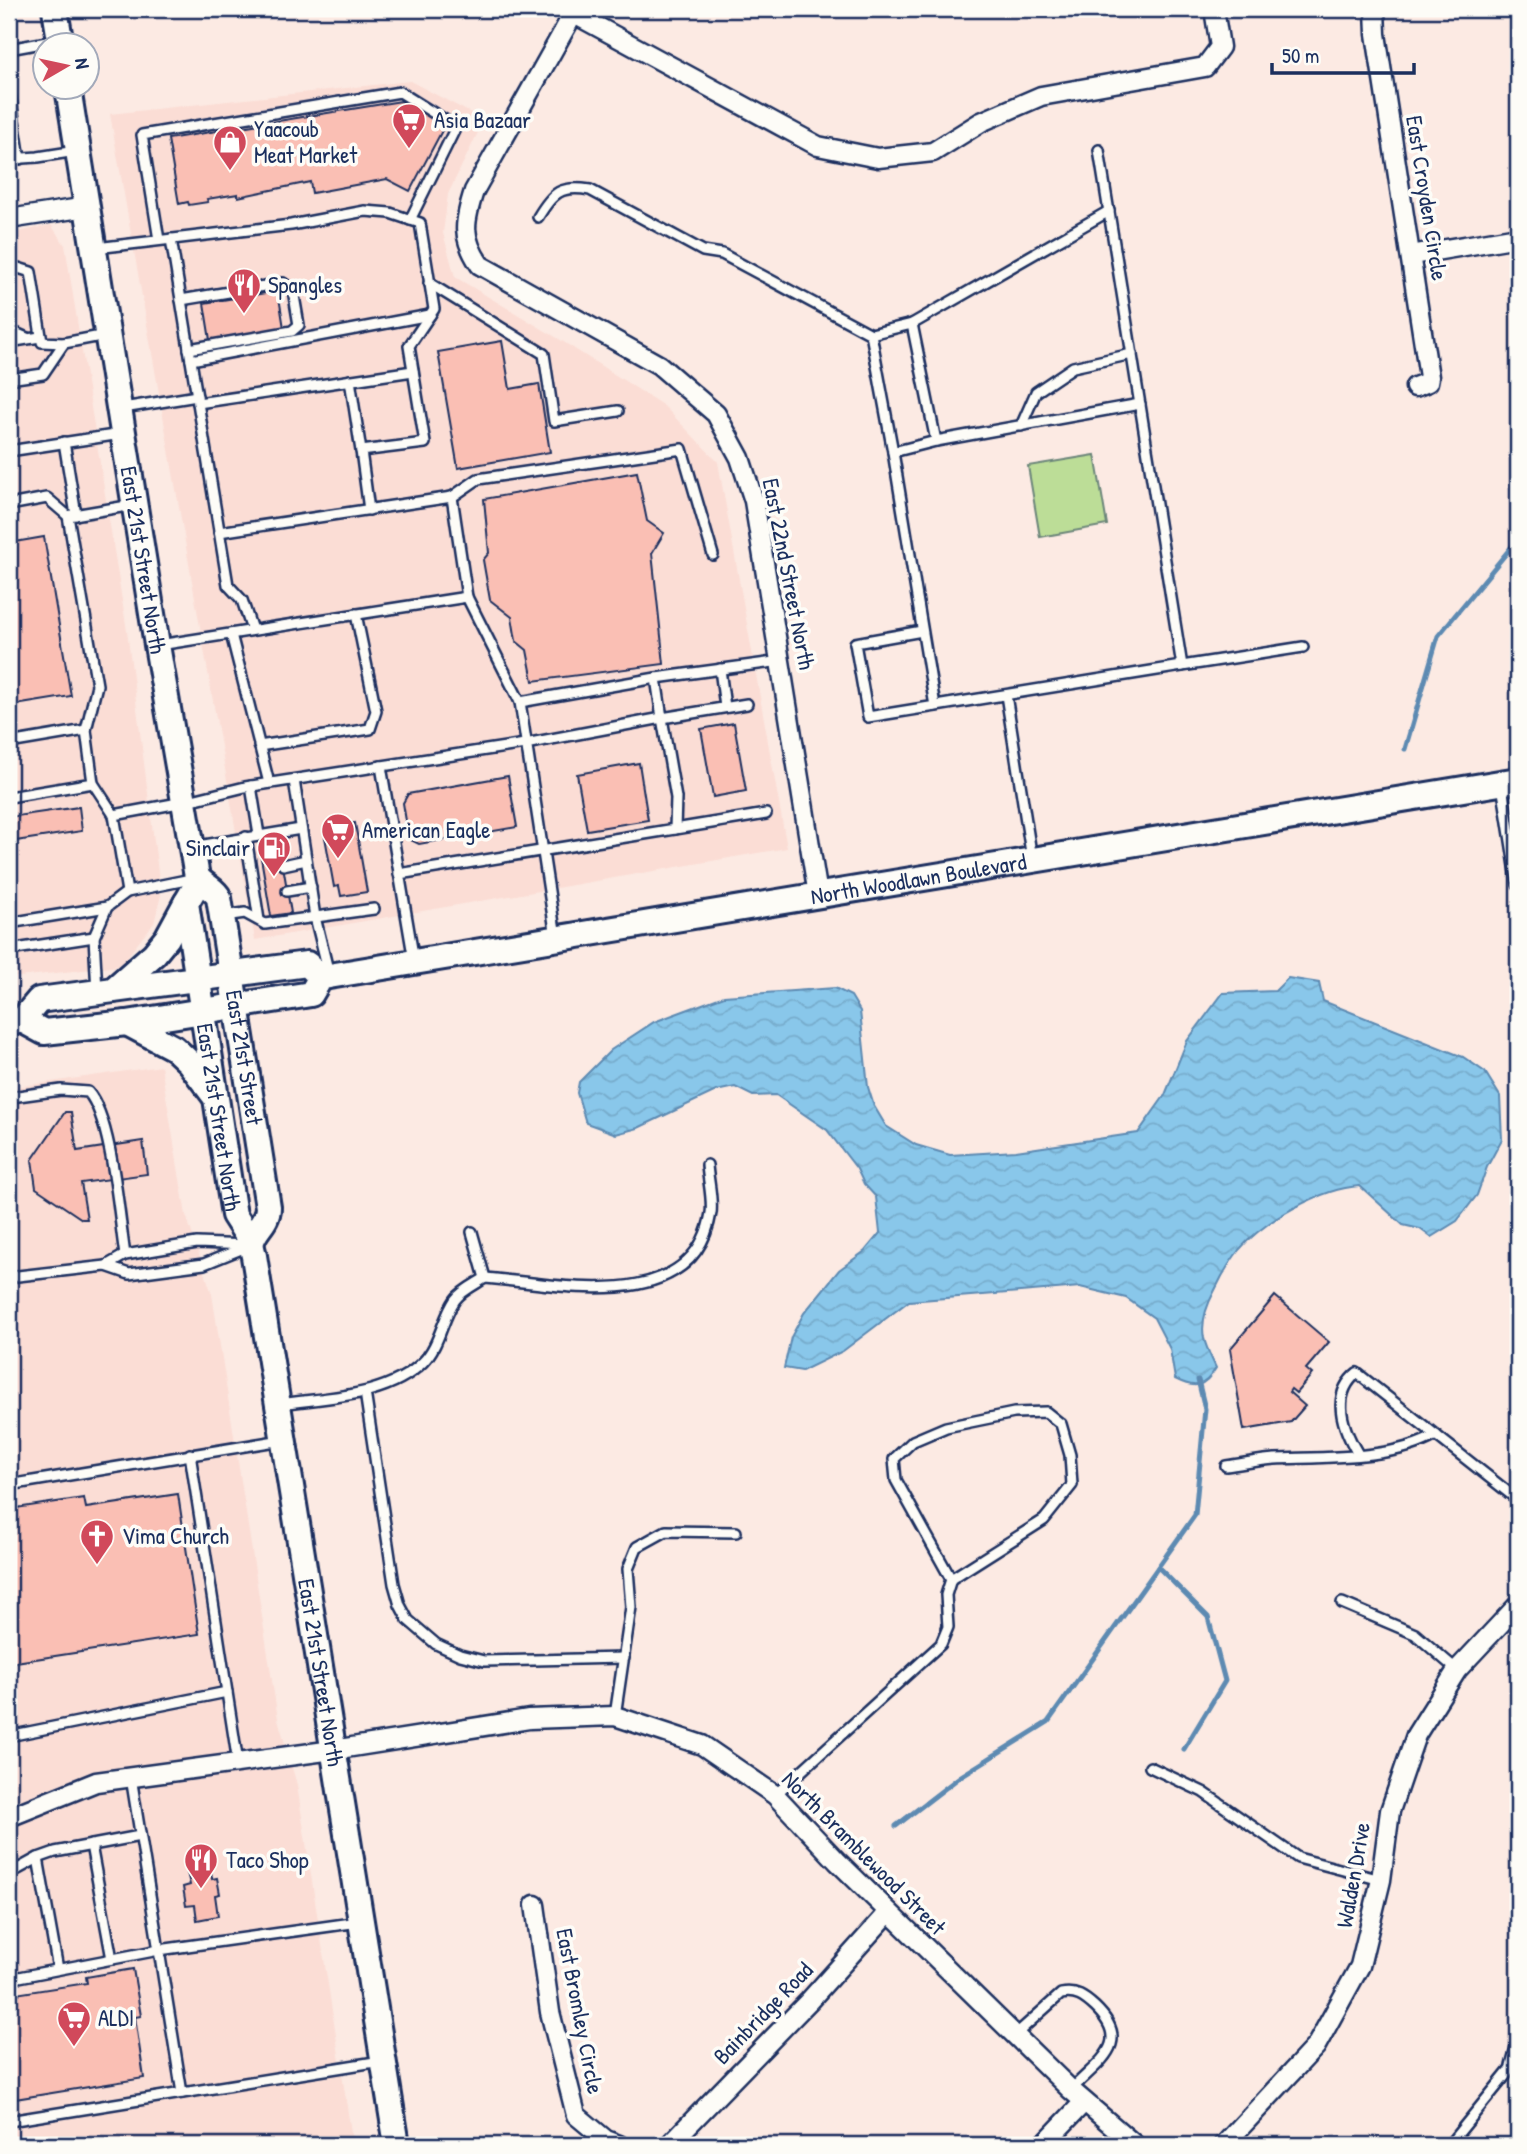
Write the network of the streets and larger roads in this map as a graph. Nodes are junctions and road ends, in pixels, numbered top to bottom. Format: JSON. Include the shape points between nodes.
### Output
{"nodes":[{"id":1,"x":55,"y":9,"type":"edge"},
{"id":2,"x":1214,"y":9,"type":"edge"},
{"id":3,"x":1375,"y":9,"type":"edge"},
{"id":4,"x":572,"y":10,"type":"edge"},
{"id":5,"x":59,"y":32,"type":"edge"},
{"id":6,"x":70,"y":102,"type":"edge"},
{"id":7,"x":87,"y":206,"type":"junction"},
{"id":8,"x":9,"y":219,"type":"edge"},
{"id":9,"x":1518,"y":237,"type":"edge"},
{"id":10,"x":1411,"y":255,"type":"junction"},
{"id":11,"x":1415,"y":387,"type":"dead end"},
{"id":12,"x":1510,"y":781,"type":"edge"},
{"id":13,"x":197,"y":877,"type":"junction"},
{"id":14,"x":818,"y":895,"type":"junction"},
{"id":15,"x":186,"y":903,"type":"junction"},
{"id":16,"x":232,"y":974,"type":"junction"},
{"id":17,"x":325,"y":976,"type":"junction"},
{"id":18,"x":197,"y":979,"type":"junction"},
{"id":19,"x":105,"y":991,"type":"junction"},
{"id":20,"x":236,"y":1005,"type":"junction"},
{"id":21,"x":203,"y":1010,"type":"junction"},
{"id":22,"x":12,"y":1020,"type":"edge"},
{"id":23,"x":127,"y":1023,"type":"junction"},
{"id":24,"x":216,"y":1097,"type":"junction"},
{"id":25,"x":251,"y":1245,"type":"junction"},
{"id":26,"x":1518,"y":1605,"type":"edge"},
{"id":27,"x":333,"y":1750,"type":"junction"},
{"id":28,"x":9,"y":1817,"type":"edge"},
{"id":29,"x":535,"y":1905,"type":"dead end"},
{"id":30,"x":889,"y":1912,"type":"junction"},
{"id":31,"x":1078,"y":2096,"type":"junction"},
{"id":32,"x":397,"y":2145,"type":"edge"},
{"id":33,"x":619,"y":2145,"type":"edge"},
{"id":34,"x":669,"y":2145,"type":"edge"},
{"id":35,"x":1043,"y":2145,"type":"edge"},
{"id":36,"x":1135,"y":2145,"type":"edge"},
{"id":37,"x":1224,"y":2145,"type":"edge"}],
"edges":[{"from":1,"to":5,"type":"main road"},
{"from":2,"to":4,"type":"street","via":[[1220,47],[1205,67],[1041,96],[981,122],[933,152],[878,158],[818,146]]},
{"from":3,"to":10,"type":"street","name":"East Croyden Circle"},
{"from":4,"to":14,"type":"street","name":"East 22nd Street North","via":[[474,191],[465,234],[480,265],[659,365],[716,414],[740,458],[754,501]]},
{"from":6,"to":7,"type":"main road","name":"East 21st Street North"},
{"from":7,"to":8,"type":"street"},
{"from":7,"to":13,"type":"main road","name":"East 21st Street North"},
{"from":9,"to":10,"type":"street"},
{"from":10,"to":11,"type":"street","name":"East Croyden Circle","via":[[1429,377]]},
{"from":12,"to":14,"type":"main road","name":"North Woodlawn Boulevard"},
{"from":13,"to":15,"type":"main road"},
{"from":13,"to":16,"type":"main road","name":"East 21st Street","via":[[216,892]]},
{"from":14,"to":17,"type":"main road","name":"North Woodlawn Boulevard"},
{"from":15,"to":18,"type":"main road","name":"East 21st Street North"},
{"from":15,"to":19,"type":"main road","via":[[154,954]]},
{"from":16,"to":17,"type":"main road","name":"North Woodlawn Boulevard","via":[[306,964]]},
{"from":16,"to":18,"type":"main road","name":"North Woodlawn Boulevard"},
{"from":16,"to":20,"type":"main road","name":"East 21st Street"},
{"from":17,"to":20,"type":"main road","name":"North Woodlawn Boulevard","via":[[311,994]]},
{"from":18,"to":19,"type":"main road","name":"North Woodlawn Boulevard"},
{"from":18,"to":21,"type":"main road","name":"East 21st Street North"},
{"from":19,"to":22,"type":"main road","name":"North Woodlawn Boulevard","via":[[39,1000]]},
{"from":20,"to":21,"type":"main road","name":"North Woodlawn Boulevard"},
{"from":20,"to":25,"type":"main road","name":"East 21st Street","via":[[268,1207],[267,1220]]},
{"from":21,"to":23,"type":"main road","name":"North Woodlawn Boulevard"},
{"from":21,"to":24,"type":"main road","name":"East 21st Street North"},
{"from":22,"to":23,"type":"main road","name":"North Woodlawn Boulevard","via":[[44,1032]]},
{"from":23,"to":24,"type":"main road","via":[[174,1048]]},
{"from":24,"to":25,"type":"main road","name":"East 21st Street North","via":[[234,1214]]},
{"from":25,"to":27,"type":"main road","name":"East 21st Street North"},
{"from":26,"to":37,"type":"street","name":"Walden Drive","via":[[1457,1670],[1416,1735],[1390,1811],[1381,1880],[1360,1966],[1316,2046]]},
{"from":27,"to":28,"type":"street","name":"North Bramblewood Street","via":[[96,1782]]},
{"from":27,"to":30,"type":"street","name":"North Bramblewood Street","via":[[529,1719],[615,1716],[702,1745],[775,1795]]},
{"from":27,"to":32,"type":"main road","name":"East 21st Street North"},
{"from":29,"to":33,"type":"street","name":"East Bromley Circle","via":[[550,2012],[576,2115]]},
{"from":30,"to":31,"type":"street","name":"North Bramblewood Street"},
{"from":30,"to":34,"type":"street","name":"Bainbridge Road"},
{"from":31,"to":35,"type":"street"},
{"from":31,"to":36,"type":"street","name":"North Bramblewood Street"}]}
